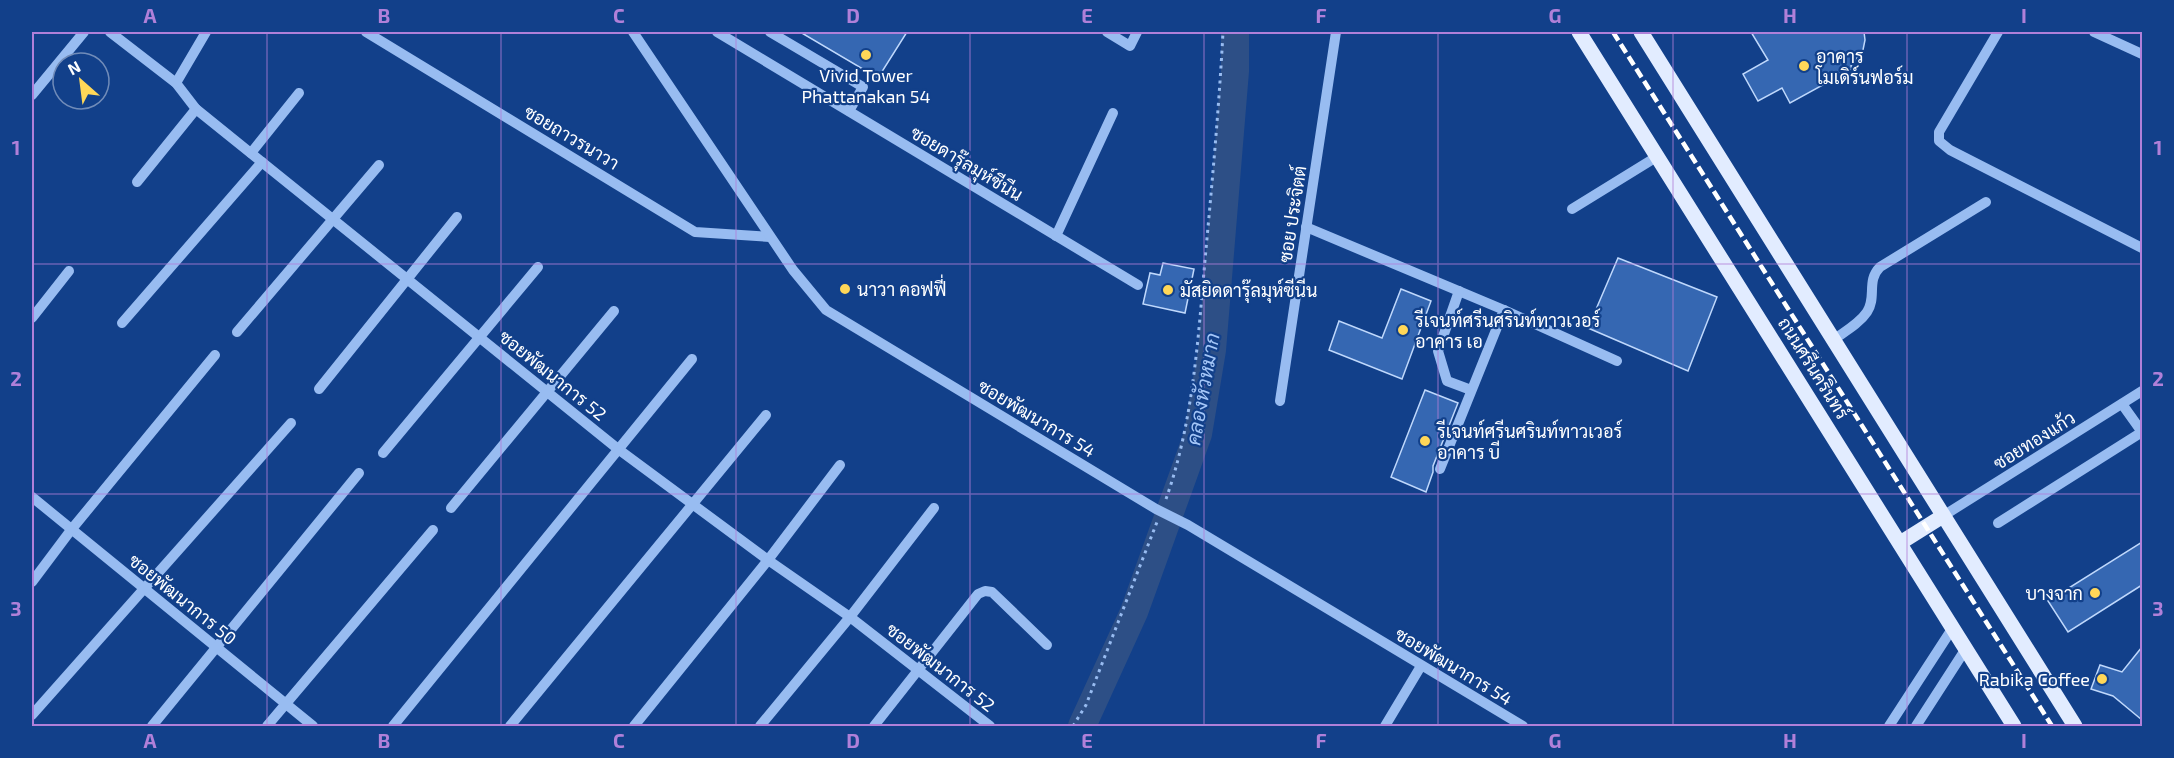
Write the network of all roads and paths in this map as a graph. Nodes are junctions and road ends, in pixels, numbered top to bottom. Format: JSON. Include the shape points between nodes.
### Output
{"nodes":[{"id":1,"x":84,"y":32,"type":"edge"},
{"id":2,"x":110,"y":32,"type":"edge"},
{"id":3,"x":206,"y":32,"type":"edge"},
{"id":4,"x":366,"y":32,"type":"edge"},
{"id":5,"x":633,"y":32,"type":"edge"},
{"id":6,"x":717,"y":32,"type":"edge"},
{"id":7,"x":770,"y":32,"type":"edge"},
{"id":8,"x":1107,"y":32,"type":"edge"},
{"id":9,"x":1137,"y":32,"type":"edge"},
{"id":10,"x":1223,"y":32,"type":"edge"},
{"id":11,"x":1336,"y":32,"type":"edge"},
{"id":12,"x":1579,"y":32,"type":"edge"},
{"id":13,"x":1641,"y":32,"type":"edge"},
{"id":14,"x":1998,"y":32,"type":"edge"},
{"id":15,"x":2094,"y":32,"type":"edge"},
{"id":16,"x":2142,"y":54,"type":"edge"},
{"id":17,"x":176,"y":83,"type":"junction"},
{"id":18,"x":300,"y":93,"type":"dead end"},
{"id":19,"x":32,"y":95,"type":"edge"},
{"id":20,"x":196,"y":109,"type":"junction"},
{"id":21,"x":849,"y":111,"type":"junction"},
{"id":22,"x":1113,"y":113,"type":"dead end"},
{"id":23,"x":250,"y":153,"type":"junction"},
{"id":24,"x":1658,"y":156,"type":"junction"},
{"id":25,"x":262,"y":162,"type":"junction"},
{"id":26,"x":379,"y":165,"type":"dead end"},
{"id":27,"x":137,"y":182,"type":"dead end"},
{"id":28,"x":1986,"y":202,"type":"dead end"},
{"id":29,"x":1572,"y":210,"type":"dead end"},
{"id":30,"x":457,"y":217,"type":"dead end"},
{"id":31,"x":333,"y":219,"type":"junction"},
{"id":32,"x":1306,"y":227,"type":"junction"},
{"id":33,"x":1056,"y":236,"type":"junction"},
{"id":34,"x":771,"y":237,"type":"junction"},
{"id":35,"x":2142,"y":248,"type":"edge"},
{"id":36,"x":538,"y":267,"type":"dead end"},
{"id":37,"x":69,"y":271,"type":"dead end"},
{"id":38,"x":407,"y":279,"type":"junction"},
{"id":39,"x":1138,"y":285,"type":"dead end"},
{"id":40,"x":1459,"y":291,"type":"junction"},
{"id":41,"x":1504,"y":310,"type":"junction"},
{"id":42,"x":614,"y":311,"type":"dead end"},
{"id":43,"x":32,"y":318,"type":"edge"},
{"id":44,"x":122,"y":323,"type":"dead end"},
{"id":45,"x":237,"y":332,"type":"dead end"},
{"id":46,"x":480,"y":337,"type":"junction"},
{"id":47,"x":1833,"y":340,"type":"junction"},
{"id":48,"x":215,"y":355,"type":"dead end"},
{"id":49,"x":692,"y":359,"type":"dead end"},
{"id":50,"x":1617,"y":361,"type":"dead end"},
{"id":51,"x":319,"y":389,"type":"dead end"},
{"id":52,"x":1471,"y":390,"type":"junction"},
{"id":53,"x":2142,"y":391,"type":"edge"},
{"id":54,"x":547,"y":392,"type":"junction"},
{"id":55,"x":1280,"y":401,"type":"dead end"},
{"id":56,"x":2122,"y":404,"type":"junction"},
{"id":57,"x":766,"y":415,"type":"dead end"},
{"id":58,"x":291,"y":423,"type":"dead end"},
{"id":59,"x":2142,"y":432,"type":"edge"},
{"id":60,"x":618,"y":449,"type":"junction"},
{"id":61,"x":383,"y":453,"type":"dead end"},
{"id":62,"x":840,"y":465,"type":"dead end"},
{"id":63,"x":1440,"y":469,"type":"dead end"},
{"id":64,"x":360,"y":473,"type":"dead end"},
{"id":65,"x":32,"y":497,"type":"edge"},
{"id":66,"x":692,"y":504,"type":"junction"},
{"id":67,"x":451,"y":508,"type":"dead end"},
{"id":68,"x":934,"y":508,"type":"dead end"},
{"id":69,"x":1159,"y":512,"type":"junction"},
{"id":70,"x":1943,"y":516,"type":"junction"},
{"id":71,"x":1998,"y":523,"type":"dead end"},
{"id":72,"x":71,"y":530,"type":"junction"},
{"id":73,"x":433,"y":530,"type":"dead end"},
{"id":74,"x":1900,"y":543,"type":"junction"},
{"id":75,"x":768,"y":560,"type":"junction"},
{"id":76,"x":32,"y":582,"type":"edge"},
{"id":77,"x":145,"y":589,"type":"junction"},
{"id":78,"x":850,"y":617,"type":"junction"},
{"id":79,"x":1952,"y":629,"type":"junction"},
{"id":80,"x":1047,"y":645,"type":"dead end"},
{"id":81,"x":216,"y":647,"type":"junction"},
{"id":82,"x":1965,"y":650,"type":"junction"},
{"id":83,"x":1421,"y":666,"type":"junction"},
{"id":84,"x":918,"y":670,"type":"junction"},
{"id":85,"x":286,"y":704,"type":"junction"},
{"id":86,"x":32,"y":715,"type":"edge"},
{"id":87,"x":152,"y":726,"type":"edge"},
{"id":88,"x":267,"y":726,"type":"edge"},
{"id":89,"x":313,"y":726,"type":"edge"},
{"id":90,"x":393,"y":726,"type":"edge"},
{"id":91,"x":510,"y":726,"type":"edge"},
{"id":92,"x":634,"y":726,"type":"edge"},
{"id":93,"x":759,"y":726,"type":"edge"},
{"id":94,"x":874,"y":726,"type":"edge"},
{"id":95,"x":990,"y":726,"type":"edge"},
{"id":96,"x":1073,"y":726,"type":"edge"},
{"id":97,"x":1385,"y":726,"type":"edge"},
{"id":98,"x":1523,"y":726,"type":"edge"},
{"id":99,"x":1889,"y":726,"type":"edge"},
{"id":100,"x":1916,"y":726,"type":"edge"},
{"id":101,"x":2014,"y":726,"type":"edge"},
{"id":102,"x":2075,"y":726,"type":"edge"}],
"edges":[{"from":1,"to":19,"type":"street"},
{"from":2,"to":17,"type":"street","name":"ซอยพัฒนาการ 52"},
{"from":3,"to":17,"type":"street"},
{"from":4,"to":34,"type":"street","name":"ซอยถาวรนาวา","via":[[694,232]]},
{"from":5,"to":34,"type":"street","name":"ซอยพัฒนาการ 54"},
{"from":6,"to":21,"type":"street","name":"ซอยดารุ๊ลมุห์ซีนีน"},
{"from":7,"to":21,"type":"street","via":[[863,87]]},
{"from":8,"to":9,"type":"street","via":[[1130,46]]},
{"from":10,"to":69,"type":"path","via":[[1184,438]]},
{"from":11,"to":32,"type":"street","name":"ซอย ประจิตต์"},
{"from":12,"to":24,"type":"main road","name":"ถนนศรีนครินทร์"},
{"from":13,"to":47,"type":"main road","name":"ถนนศรีนครินทร์"},
{"from":14,"to":35,"type":"street","via":[[1941,129],[1939,141]]},
{"from":15,"to":16,"type":"street"},
{"from":17,"to":20,"type":"street","name":"ซอยพัฒนาการ 52"},
{"from":18,"to":23,"type":"street"},
{"from":20,"to":23,"type":"street","name":"ซอยพัฒนาการ 52"},
{"from":20,"to":27,"type":"street"},
{"from":21,"to":33,"type":"street","name":"ซอยดารุ๊ลมุห์ซีนีน"},
{"from":22,"to":33,"type":"street"},
{"from":23,"to":25,"type":"street","name":"ซอยพัฒนาการ 52"},
{"from":24,"to":29,"type":"street"},
{"from":24,"to":74,"type":"main road","name":"ถนนศรีนครินทร์"},
{"from":25,"to":31,"type":"street","name":"ซอยพัฒนาการ 52"},
{"from":25,"to":44,"type":"street"},
{"from":26,"to":31,"type":"street"},
{"from":28,"to":47,"type":"street","via":[[1880,267],[1872,277],[1867,312]]},
{"from":30,"to":38,"type":"street"},
{"from":31,"to":38,"type":"street","name":"ซอยพัฒนาการ 52"},
{"from":31,"to":45,"type":"street"},
{"from":32,"to":40,"type":"street"},
{"from":32,"to":55,"type":"street","name":"ซอย ประจิตต์"},
{"from":33,"to":39,"type":"street","name":"ซอยดารุ๊ลมุห์ซีนีน"},
{"from":34,"to":69,"type":"street","name":"ซอยพัฒนาการ 54","via":[[792,270],[826,310]]},
{"from":36,"to":46,"type":"street"},
{"from":37,"to":43,"type":"street"},
{"from":38,"to":46,"type":"street","name":"ซอยพัฒนาการ 52"},
{"from":38,"to":51,"type":"street"},
{"from":40,"to":41,"type":"street"},
{"from":40,"to":52,"type":"street","via":[[1438,351],[1447,381]]},
{"from":41,"to":50,"type":"street"},
{"from":41,"to":52,"type":"street"},
{"from":42,"to":54,"type":"street"},
{"from":46,"to":54,"type":"street","name":"ซอยพัฒนาการ 52"},
{"from":46,"to":61,"type":"street"},
{"from":47,"to":70,"type":"main road","name":"ถนนศรีนครินทร์"},
{"from":48,"to":72,"type":"street"},
{"from":49,"to":60,"type":"street"},
{"from":52,"to":63,"type":"street"},
{"from":53,"to":56,"type":"street","name":"ซอยทองแก้ว"},
{"from":54,"to":60,"type":"street","name":"ซอยพัฒนาการ 52"},
{"from":54,"to":67,"type":"street"},
{"from":56,"to":59,"type":"street"},
{"from":56,"to":70,"type":"street","name":"ซอยทองแก้ว"},
{"from":57,"to":66,"type":"street"},
{"from":58,"to":77,"type":"street"},
{"from":59,"to":71,"type":"street"},
{"from":60,"to":66,"type":"street","name":"ซอยพัฒนาการ 52"},
{"from":60,"to":90,"type":"street"},
{"from":62,"to":75,"type":"street"},
{"from":64,"to":81,"type":"street"},
{"from":65,"to":72,"type":"street","name":"ซอยพัฒนาการ 50"},
{"from":66,"to":75,"type":"street","name":"ซอยพัฒนาการ 52"},
{"from":66,"to":91,"type":"street"},
{"from":68,"to":78,"type":"street"},
{"from":69,"to":83,"type":"street","name":"ซอยพัฒนาการ 54","via":[[1188,525]]},
{"from":69,"to":96,"type":"path","via":[[1086,705]]},
{"from":70,"to":74,"type":"main road"},
{"from":70,"to":102,"type":"main road","name":"ถนนศรีนครินทร์"},
{"from":72,"to":76,"type":"street"},
{"from":72,"to":77,"type":"street","name":"ซอยพัฒนาการ 50"},
{"from":73,"to":85,"type":"street"},
{"from":74,"to":79,"type":"main road","name":"ถนนศรีนครินทร์"},
{"from":75,"to":78,"type":"street","name":"ซอยพัฒนาการ 52"},
{"from":75,"to":92,"type":"street"},
{"from":77,"to":81,"type":"street","name":"ซอยพัฒนาการ 50"},
{"from":77,"to":86,"type":"street"},
{"from":78,"to":84,"type":"street","name":"ซอยพัฒนาการ 52"},
{"from":78,"to":93,"type":"street"},
{"from":79,"to":82,"type":"main road","name":"ถนนศรีนครินทร์"},
{"from":79,"to":99,"type":"street"},
{"from":80,"to":84,"type":"street","via":[[992,592],[985,591],[978,594]]},
{"from":81,"to":85,"type":"street","name":"ซอยพัฒนาการ 50"},
{"from":81,"to":87,"type":"street"},
{"from":82,"to":100,"type":"street"},
{"from":82,"to":101,"type":"main road","name":"ถนนศรีนครินทร์"},
{"from":83,"to":97,"type":"street"},
{"from":83,"to":98,"type":"street","name":"ซอยพัฒนาการ 54"},
{"from":84,"to":94,"type":"street"},
{"from":84,"to":95,"type":"street","name":"ซอยพัฒนาการ 52"},
{"from":85,"to":88,"type":"street"},
{"from":85,"to":89,"type":"street","name":"ซอยพัฒนาการ 50"}]}
